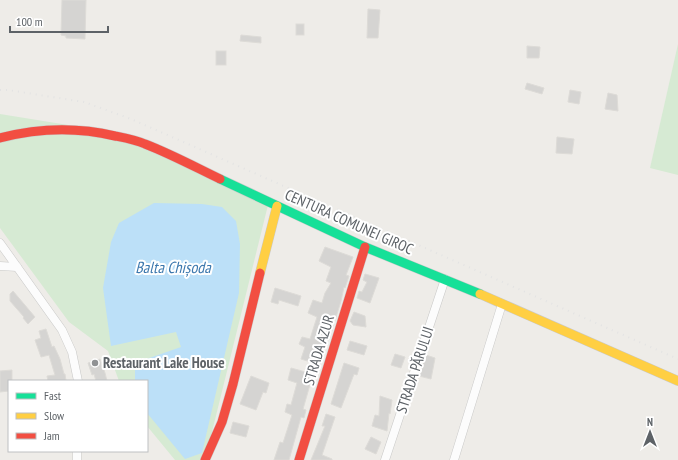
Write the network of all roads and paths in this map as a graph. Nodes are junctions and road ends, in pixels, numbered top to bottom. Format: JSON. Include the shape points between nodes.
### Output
{"nodes":[{"id":1,"x":0,"y":138,"type":"edge"},
{"id":2,"x":277,"y":206,"type":"junction"},
{"id":3,"x":0,"y":243,"type":"edge"},
{"id":4,"x":365,"y":247,"type":"junction"},
{"id":5,"x":0,"y":266,"type":"edge"},
{"id":6,"x":17,"y":267,"type":"junction"},
{"id":7,"x":445,"y":279,"type":"junction"},
{"id":8,"x":502,"y":304,"type":"junction"},
{"id":9,"x":78,"y":380,"type":"edge"},
{"id":10,"x":678,"y":381,"type":"edge"},
{"id":11,"x":205,"y":460,"type":"edge"},
{"id":12,"x":299,"y":460,"type":"edge"},
{"id":13,"x":385,"y":460,"type":"edge"},
{"id":14,"x":454,"y":460,"type":"edge"}],
"edges":[{"from":1,"to":2,"type":"main road","name":"CENTURA COMUNEI GIROC","via":[[25,132],[57,130],[111,134],[144,143]]},
{"from":2,"to":4,"type":"main road","name":"CENTURA COMUNEI GIROC"},
{"from":2,"to":11,"type":"main road","via":[[226,410]]},
{"from":3,"to":6,"type":"street"},
{"from":4,"to":7,"type":"main road","name":"CENTURA COMUNEI GIROC"},
{"from":4,"to":12,"type":"main road","name":"STRADA AZUR"},
{"from":5,"to":6,"type":"street"},
{"from":6,"to":9,"type":"street","via":[[62,330],[72,352]]},
{"from":7,"to":8,"type":"main road","name":"CENTURA COMUNEI GIROC"},
{"from":7,"to":13,"type":"street","name":"STRADA PĂRULUI"},
{"from":8,"to":10,"type":"main road","name":"CENTURA COMUNEI GIROC"},
{"from":8,"to":14,"type":"street"}]}
